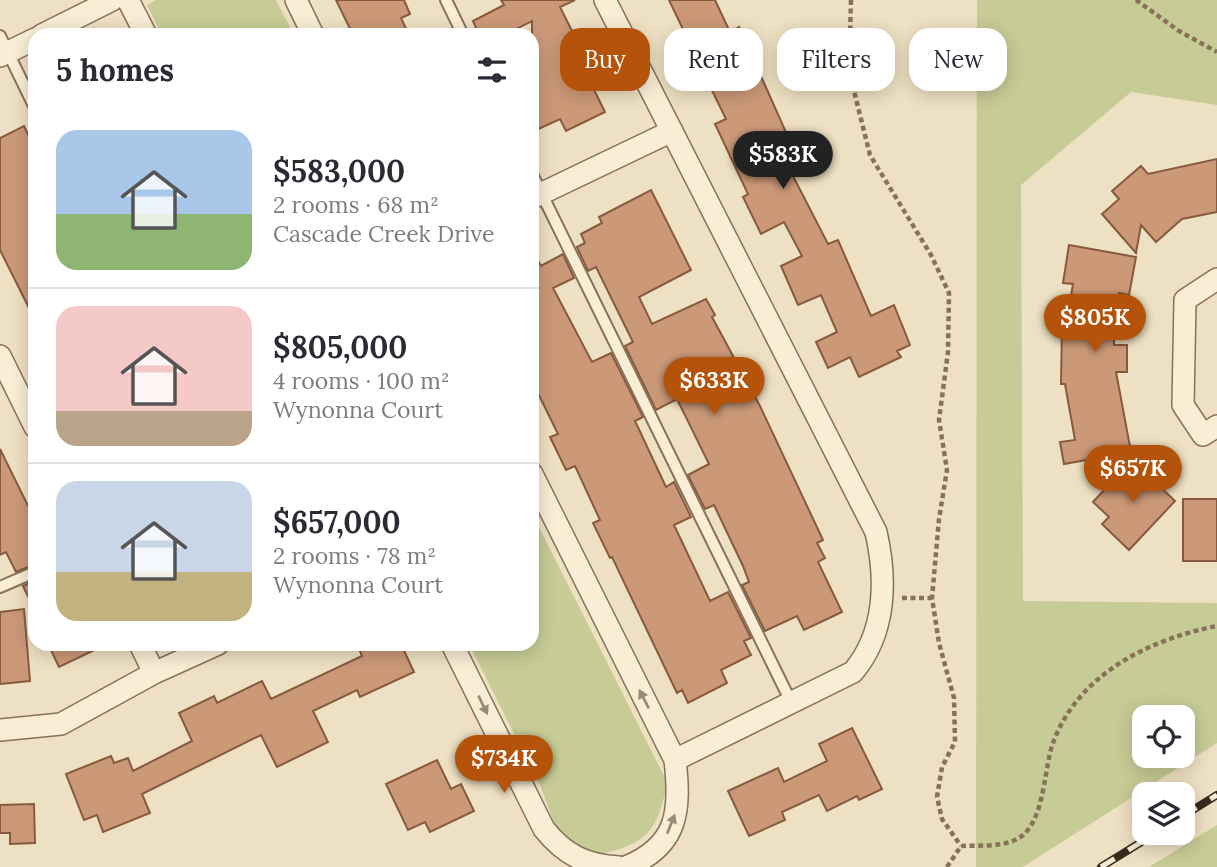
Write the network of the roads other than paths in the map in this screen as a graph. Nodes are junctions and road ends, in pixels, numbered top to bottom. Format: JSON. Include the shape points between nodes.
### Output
{"nodes":[{"id":1,"x":112,"y":0,"type":"edge"},
{"id":2,"x":128,"y":0,"type":"edge"},
{"id":3,"x":296,"y":0,"type":"edge"},
{"id":4,"x":446,"y":0,"type":"edge"},
{"id":5,"x":605,"y":0,"type":"edge"},
{"id":6,"x":56,"y":28,"type":"edge"},
{"id":7,"x":142,"y":28,"type":"edge"},
{"id":8,"x":310,"y":28,"type":"edge"},
{"id":9,"x":460,"y":28,"type":"edge"},
{"id":10,"x":28,"y":41,"type":"edge"},
{"id":11,"x":3,"y":48,"type":"edge"},
{"id":12,"x":28,"y":95,"type":"edge"},
{"id":13,"x":672,"y":131,"type":"junction"},
{"id":14,"x":539,"y":195,"type":"edge"},
{"id":15,"x":539,"y":200,"type":"edge"},
{"id":16,"x":1217,"y":279,"type":"edge"},
{"id":17,"x":0,"y":356,"type":"edge"},
{"id":18,"x":28,"y":413,"type":"edge"},
{"id":19,"x":1217,"y":426,"type":"edge"},
{"id":20,"x":539,"y":488,"type":"edge"},
{"id":21,"x":28,"y":575,"type":"edge"},
{"id":22,"x":0,"y":587,"type":"edge"},
{"id":23,"x":143,"y":651,"type":"edge"},
{"id":24,"x":203,"y":651,"type":"edge"},
{"id":25,"x":456,"y":651,"type":"edge"},
{"id":26,"x":154,"y":673,"type":"junction"},
{"id":27,"x":791,"y":702,"type":"junction"},
{"id":28,"x":0,"y":730,"type":"edge"},
{"id":29,"x":675,"y":760,"type":"junction"},
{"id":30,"x":619,"y":867,"type":"edge"},
{"id":31,"x":626,"y":867,"type":"edge"}],
"edges":[{"from":1,"to":6,"type":"street"},
{"from":2,"to":7,"type":"street"},
{"from":3,"to":8,"type":"street"},
{"from":4,"to":9,"type":"lane"},
{"from":5,"to":13,"type":"street"},
{"from":10,"to":11,"type":"street"},
{"from":11,"to":12,"type":"lane"},
{"from":13,"to":14,"type":"street"},
{"from":13,"to":27,"type":"street","via":[[876,532],[882,561],[880,611],[868,654],[853,671]]},
{"from":15,"to":27,"type":"lane"},
{"from":16,"to":19,"type":"street","via":[[1185,300],[1183,405],[1203,435]]},
{"from":17,"to":18,"type":"street"},
{"from":29,"to":20,"type":"street","one_way":true},
{"from":21,"to":22,"type":"lane"},
{"from":23,"to":26,"type":"street"},
{"from":24,"to":26,"type":"street"},
{"from":25,"to":30,"type":"street","one_way":true,"via":[[544,829],[559,848],[577,859]]},
{"from":26,"to":28,"type":"street","via":[[61,724]]},
{"from":27,"to":29,"type":"street"},
{"from":31,"to":29,"type":"street","one_way":true,"via":[[659,850],[674,821],[679,794]]}]}
